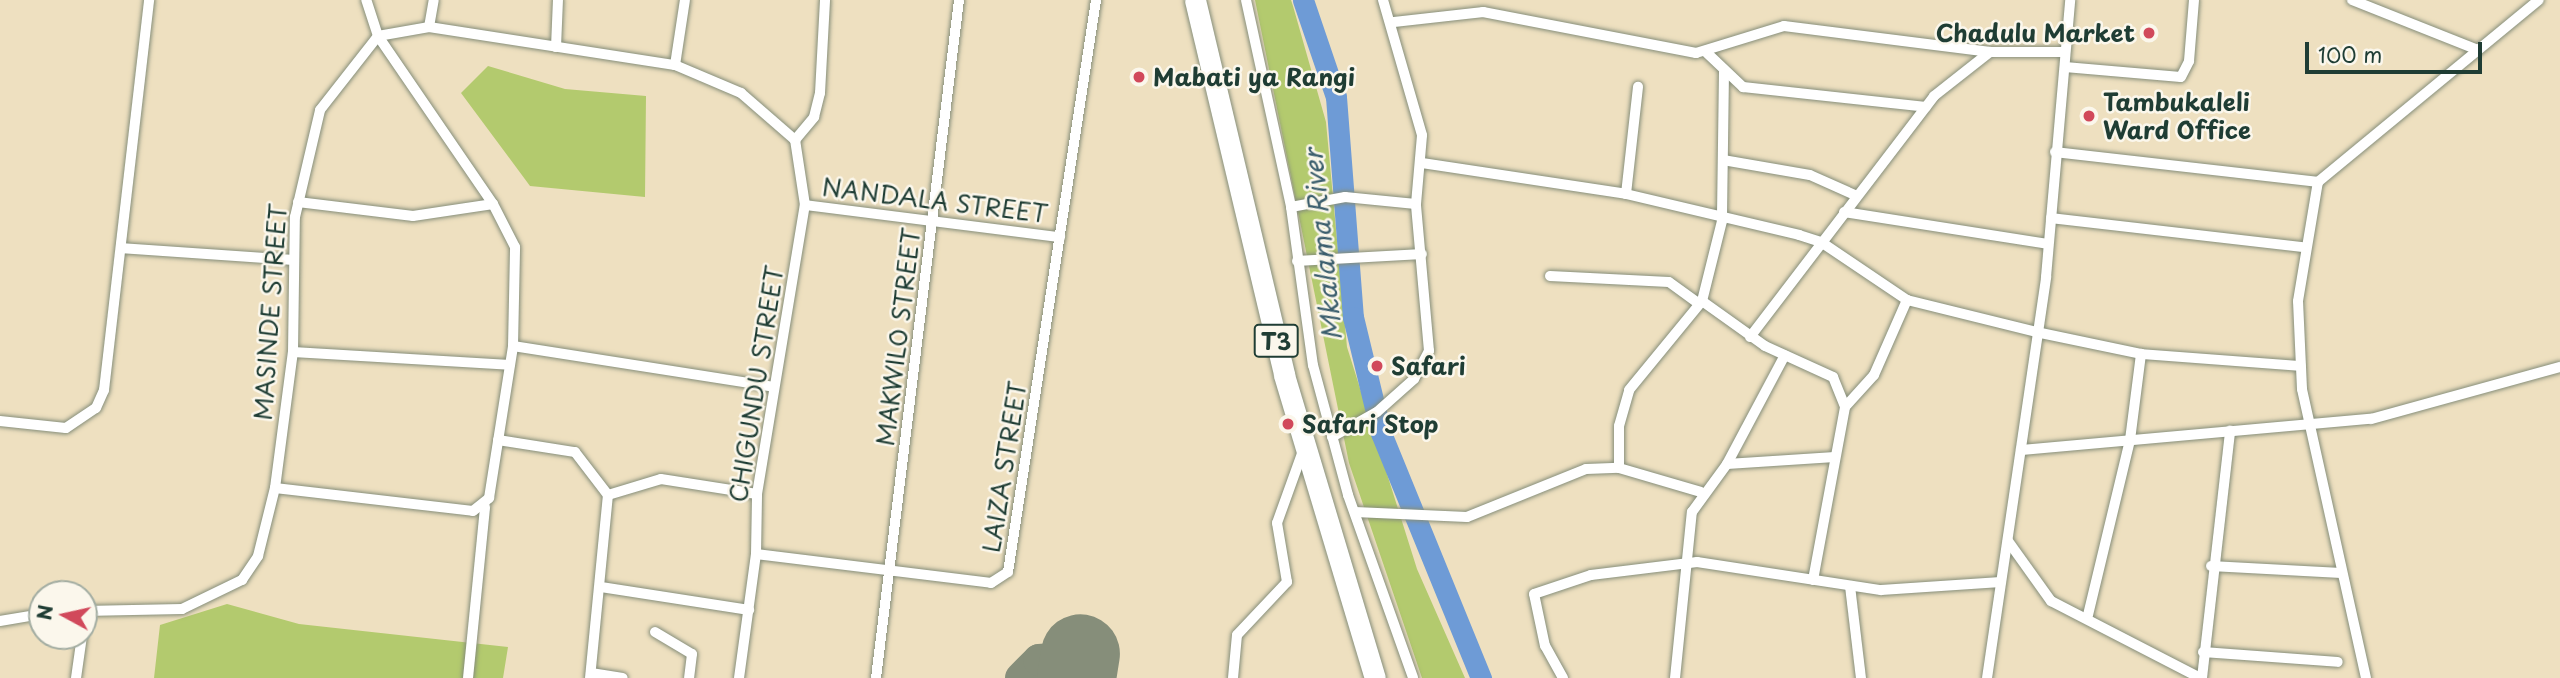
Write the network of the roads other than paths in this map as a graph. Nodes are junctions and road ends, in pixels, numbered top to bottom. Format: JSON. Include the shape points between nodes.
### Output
{"nodes":[{"id":1,"x":149,"y":0,"type":"edge"},
{"id":2,"x":366,"y":0,"type":"edge"},
{"id":3,"x":434,"y":0,"type":"edge"},
{"id":4,"x":558,"y":0,"type":"edge"},
{"id":5,"x":685,"y":0,"type":"edge"},
{"id":6,"x":825,"y":0,"type":"edge"},
{"id":7,"x":959,"y":0,"type":"edge"},
{"id":8,"x":1096,"y":0,"type":"edge"},
{"id":9,"x":1195,"y":0,"type":"edge"},
{"id":10,"x":1246,"y":0,"type":"edge"},
{"id":11,"x":1383,"y":0,"type":"edge"},
{"id":12,"x":2070,"y":0,"type":"edge"},
{"id":13,"x":2194,"y":0,"type":"edge"},
{"id":14,"x":2352,"y":0,"type":"edge"},
{"id":15,"x":2539,"y":0,"type":"edge"},
{"id":16,"x":1394,"y":22,"type":"junction"},
{"id":17,"x":429,"y":27,"type":"junction"},
{"id":18,"x":378,"y":36,"type":"junction"},
{"id":19,"x":556,"y":47,"type":"junction"},
{"id":20,"x":2476,"y":50,"type":"junction"},
{"id":21,"x":1990,"y":52,"type":"junction"},
{"id":22,"x":2064,"y":52,"type":"junction"},
{"id":23,"x":1707,"y":53,"type":"junction"},
{"id":24,"x":675,"y":65,"type":"junction"},
{"id":25,"x":2065,"y":66,"type":"junction"},
{"id":26,"x":1724,"y":72,"type":"junction"},
{"id":27,"x":1638,"y":87,"type":"dead end"},
{"id":28,"x":1926,"y":107,"type":"junction"},
{"id":29,"x":795,"y":140,"type":"junction"},
{"id":30,"x":2055,"y":152,"type":"junction"},
{"id":31,"x":1723,"y":160,"type":"junction"},
{"id":32,"x":1422,"y":163,"type":"junction"},
{"id":33,"x":2318,"y":182,"type":"junction"},
{"id":34,"x":1626,"y":194,"type":"junction"},
{"id":35,"x":1857,"y":196,"type":"junction"},
{"id":36,"x":298,"y":202,"type":"junction"},
{"id":37,"x":493,"y":204,"type":"junction"},
{"id":38,"x":1416,"y":204,"type":"junction"},
{"id":39,"x":805,"y":205,"type":"junction"},
{"id":40,"x":1291,"y":207,"type":"junction"},
{"id":41,"x":1844,"y":212,"type":"junction"},
{"id":42,"x":934,"y":218,"type":"junction"},
{"id":43,"x":2051,"y":218,"type":"junction"},
{"id":44,"x":1722,"y":221,"type":"junction"},
{"id":45,"x":1059,"y":237,"type":"junction"},
{"id":46,"x":1821,"y":242,"type":"junction"},
{"id":47,"x":2048,"y":244,"type":"junction"},
{"id":48,"x":2302,"y":247,"type":"junction"},
{"id":49,"x":121,"y":248,"type":"junction"},
{"id":50,"x":1422,"y":254,"type":"junction"},
{"id":51,"x":293,"y":260,"type":"junction"},
{"id":52,"x":1297,"y":261,"type":"junction"},
{"id":53,"x":1550,"y":276,"type":"dead end"},
{"id":54,"x":1907,"y":300,"type":"junction"},
{"id":55,"x":1700,"y":302,"type":"junction"},
{"id":56,"x":2036,"y":332,"type":"junction"},
{"id":57,"x":1750,"y":337,"type":"junction"},
{"id":58,"x":513,"y":346,"type":"junction"},
{"id":59,"x":293,"y":352,"type":"junction"},
{"id":60,"x":2141,"y":354,"type":"junction"},
{"id":61,"x":1785,"y":355,"type":"junction"},
{"id":62,"x":510,"y":365,"type":"junction"},
{"id":63,"x":2301,"y":366,"type":"junction"},
{"id":64,"x":2560,"y":367,"type":"edge"},
{"id":65,"x":775,"y":387,"type":"junction"},
{"id":66,"x":1845,"y":407,"type":"junction"},
{"id":67,"x":0,"y":421,"type":"edge"},
{"id":68,"x":2308,"y":423,"type":"junction"},
{"id":69,"x":2230,"y":431,"type":"junction"},
{"id":70,"x":1332,"y":437,"type":"junction"},
{"id":71,"x":498,"y":440,"type":"junction"},
{"id":72,"x":2130,"y":440,"type":"junction"},
{"id":73,"x":1304,"y":448,"type":"junction"},
{"id":74,"x":2021,"y":450,"type":"junction"},
{"id":75,"x":1835,"y":457,"type":"junction"},
{"id":76,"x":1727,"y":464,"type":"junction"},
{"id":77,"x":1619,"y":468,"type":"junction"},
{"id":78,"x":275,"y":488,"type":"junction"},
{"id":79,"x":1701,"y":492,"type":"junction"},
{"id":80,"x":757,"y":494,"type":"junction"},
{"id":81,"x":608,"y":495,"type":"junction"},
{"id":82,"x":485,"y":507,"type":"junction"},
{"id":83,"x":1354,"y":512,"type":"junction"},
{"id":84,"x":2008,"y":541,"type":"junction"},
{"id":85,"x":756,"y":554,"type":"junction"},
{"id":86,"x":1684,"y":563,"type":"junction"},
{"id":87,"x":2211,"y":566,"type":"junction"},
{"id":88,"x":889,"y":570,"type":"junction"},
{"id":89,"x":2341,"y":573,"type":"junction"},
{"id":90,"x":1812,"y":580,"type":"junction"},
{"id":91,"x":2001,"y":582,"type":"junction"},
{"id":92,"x":1850,"y":586,"type":"junction"},
{"id":93,"x":601,"y":587,"type":"junction"},
{"id":94,"x":749,"y":610,"type":"junction"},
{"id":95,"x":98,"y":611,"type":"edge"},
{"id":96,"x":2088,"y":615,"type":"junction"},
{"id":97,"x":28,"y":616,"type":"edge"},
{"id":98,"x":0,"y":621,"type":"edge"},
{"id":99,"x":655,"y":632,"type":"dead end"},
{"id":100,"x":80,"y":650,"type":"edge"},
{"id":101,"x":2203,"y":652,"type":"junction"},
{"id":102,"x":2338,"y":662,"type":"dead end"},
{"id":103,"x":590,"y":675,"type":"edge"},
{"id":104,"x":1231,"y":676,"type":"edge"},
{"id":105,"x":76,"y":678,"type":"edge"},
{"id":106,"x":468,"y":678,"type":"edge"},
{"id":107,"x":623,"y":678,"type":"edge"},
{"id":108,"x":690,"y":678,"type":"edge"},
{"id":109,"x":739,"y":678,"type":"edge"},
{"id":110,"x":876,"y":678,"type":"edge"},
{"id":111,"x":1376,"y":678,"type":"edge"},
{"id":112,"x":1413,"y":678,"type":"edge"},
{"id":113,"x":1563,"y":678,"type":"edge"},
{"id":114,"x":1675,"y":678,"type":"edge"},
{"id":115,"x":1861,"y":678,"type":"edge"},
{"id":116,"x":1987,"y":678,"type":"edge"},
{"id":117,"x":2201,"y":678,"type":"edge"},
{"id":118,"x":2366,"y":678,"type":"edge"}],
"edges":[{"from":1,"to":49,"type":"street"},
{"from":2,"to":18,"type":"street"},
{"from":3,"to":17,"type":"street"},
{"from":4,"to":19,"type":"street"},
{"from":5,"to":24,"type":"street"},
{"from":6,"to":29,"type":"street","via":[[820,93],[814,117]]},
{"from":7,"to":42,"type":"street","name":"MAKWILO STREET"},
{"from":8,"to":45,"type":"street","name":"LAIZA STREET"},
{"from":9,"to":73,"type":"highway","number":"T3"},
{"from":10,"to":40,"type":"street"},
{"from":11,"to":16,"type":"street"},
{"from":12,"to":22,"type":"street"},
{"from":13,"to":25,"type":"street","via":[[2189,61],[2181,76]]},
{"from":14,"to":20,"type":"street"},
{"from":15,"to":20,"type":"street"},
{"from":16,"to":23,"type":"street","via":[[1483,12]]},
{"from":16,"to":32,"type":"street","via":[[1422,135]]},
{"from":17,"to":18,"type":"street"},
{"from":17,"to":19,"type":"street"},
{"from":18,"to":36,"type":"street","name":"MASINDE STREET","via":[[320,110]]},
{"from":18,"to":37,"type":"street"},
{"from":19,"to":24,"type":"street"},
{"from":20,"to":33,"type":"street"},
{"from":21,"to":22,"type":"street"},
{"from":21,"to":23,"type":"street","via":[[1784,26]]},
{"from":21,"to":28,"type":"street"},
{"from":22,"to":25,"type":"street"},
{"from":23,"to":26,"type":"street"},
{"from":24,"to":29,"type":"street","via":[[741,93]]},
{"from":25,"to":30,"type":"street"},
{"from":26,"to":28,"type":"street","via":[[1743,87]]},
{"from":26,"to":31,"type":"street"},
{"from":27,"to":34,"type":"street"},
{"from":28,"to":35,"type":"street"},
{"from":29,"to":39,"type":"street","name":"CHIGUNDU STREET"},
{"from":30,"to":33,"type":"street"},
{"from":30,"to":43,"type":"street"},
{"from":31,"to":35,"type":"street","via":[[1810,175]]},
{"from":31,"to":44,"type":"street"},
{"from":32,"to":34,"type":"street"},
{"from":32,"to":38,"type":"street"},
{"from":33,"to":48,"type":"street"},
{"from":34,"to":44,"type":"street"},
{"from":35,"to":41,"type":"street"},
{"from":36,"to":37,"type":"street","via":[[424,216]]},
{"from":36,"to":51,"type":"street","name":"MASINDE STREET"},
{"from":37,"to":58,"type":"street","via":[[517,264]]},
{"from":38,"to":40,"type":"street","via":[[1345,197]]},
{"from":38,"to":50,"type":"street"},
{"from":39,"to":42,"type":"street","name":"NANDALA STREET"},
{"from":39,"to":65,"type":"street","name":"CHIGUNDU STREET"},
{"from":40,"to":52,"type":"street"},
{"from":41,"to":46,"type":"street"},
{"from":41,"to":47,"type":"street"},
{"from":42,"to":45,"type":"street","name":"NANDALA STREET"},
{"from":42,"to":88,"type":"street","name":"MAKWILO STREET"},
{"from":43,"to":47,"type":"street"},
{"from":43,"to":48,"type":"street"},
{"from":44,"to":46,"type":"street"},
{"from":44,"to":55,"type":"street"},
{"from":45,"to":88,"type":"street","name":"LAIZA STREET","via":[[1008,572],[991,583]]},
{"from":46,"to":54,"type":"street"},
{"from":46,"to":57,"type":"street"},
{"from":47,"to":56,"type":"street"},
{"from":48,"to":63,"type":"street"},
{"from":49,"to":51,"type":"street"},
{"from":49,"to":67,"type":"street","via":[[104,390],[96,408],[66,428]]},
{"from":50,"to":52,"type":"street"},
{"from":50,"to":70,"type":"street","via":[[1429,351],[1414,379],[1377,412]]},
{"from":51,"to":59,"type":"street","name":"MASINDE STREET"},
{"from":52,"to":70,"type":"street","via":[[1309,347]]},
{"from":53,"to":55,"type":"street","via":[[1669,282]]},
{"from":54,"to":56,"type":"street"},
{"from":54,"to":66,"type":"street","via":[[1874,375]]},
{"from":55,"to":57,"type":"street"},
{"from":55,"to":77,"type":"street","via":[[1629,390],[1619,426]]},
{"from":56,"to":60,"type":"street"},
{"from":56,"to":74,"type":"street"},
{"from":57,"to":61,"type":"street"},
{"from":58,"to":62,"type":"street"},
{"from":58,"to":65,"type":"street"},
{"from":59,"to":62,"type":"street"},
{"from":59,"to":78,"type":"street","name":"MASINDE STREET"},
{"from":60,"to":63,"type":"street"},
{"from":60,"to":72,"type":"street"},
{"from":61,"to":66,"type":"street","via":[[1833,377]]},
{"from":61,"to":76,"type":"street"},
{"from":62,"to":71,"type":"street"},
{"from":63,"to":68,"type":"street"},
{"from":64,"to":68,"type":"street","via":[[2436,405]]},
{"from":65,"to":80,"type":"street","name":"CHIGUNDU STREET"},
{"from":66,"to":75,"type":"street"},
{"from":68,"to":69,"type":"street"},
{"from":68,"to":89,"type":"street"},
{"from":69,"to":72,"type":"street"},
{"from":69,"to":87,"type":"street"},
{"from":70,"to":83,"type":"street"},
{"from":71,"to":81,"type":"street","via":[[575,452]]},
{"from":71,"to":82,"type":"street"},
{"from":72,"to":74,"type":"street"},
{"from":72,"to":96,"type":"street"},
{"from":73,"to":104,"type":"street","via":[[1277,523],[1287,582],[1237,635]]},
{"from":73,"to":111,"type":"highway","number":"T3"},
{"from":74,"to":84,"type":"street"},
{"from":75,"to":76,"type":"street"},
{"from":75,"to":90,"type":"street"},
{"from":76,"to":79,"type":"street"},
{"from":77,"to":79,"type":"street"},
{"from":77,"to":83,"type":"street","via":[[1571,471],[1458,519]]},
{"from":78,"to":82,"type":"street","via":[[473,511]]},
{"from":78,"to":95,"type":"street","name":"MASINDE STREET","via":[[258,555],[242,580],[219,596],[182,609]]},
{"from":79,"to":86,"type":"street","via":[[1686,531]]},
{"from":80,"to":81,"type":"street","via":[[662,479]]},
{"from":80,"to":85,"type":"street","name":"CHIGUNDU STREET"},
{"from":81,"to":93,"type":"street"},
{"from":82,"to":106,"type":"street"},
{"from":83,"to":112,"type":"street"},
{"from":84,"to":91,"type":"street"},
{"from":84,"to":96,"type":"street","via":[[2044,595]]},
{"from":85,"to":88,"type":"street","name":"LAIZA STREET"},
{"from":85,"to":94,"type":"street","name":"CHIGUNDU STREET"},
{"from":86,"to":90,"type":"street"},
{"from":86,"to":113,"type":"street","via":[[1538,588],[1533,602],[1545,646]]},
{"from":86,"to":114,"type":"street"},
{"from":87,"to":89,"type":"street"},
{"from":87,"to":101,"type":"street"},
{"from":88,"to":110,"type":"street","name":"MAKWILO STREET"},
{"from":89,"to":118,"type":"street"},
{"from":90,"to":92,"type":"street"},
{"from":91,"to":92,"type":"street"},
{"from":91,"to":116,"type":"street"},
{"from":92,"to":115,"type":"street"},
{"from":93,"to":94,"type":"street"},
{"from":93,"to":103,"type":"street"},
{"from":94,"to":109,"type":"street","name":"CHIGUNDU STREET"},
{"from":96,"to":117,"type":"street"},
{"from":97,"to":98,"type":"street"},
{"from":99,"to":108,"type":"street","via":[[692,654]]},
{"from":100,"to":105,"type":"street"},
{"from":101,"to":102,"type":"street"},
{"from":101,"to":117,"type":"street"},
{"from":103,"to":107,"type":"street"}]}
